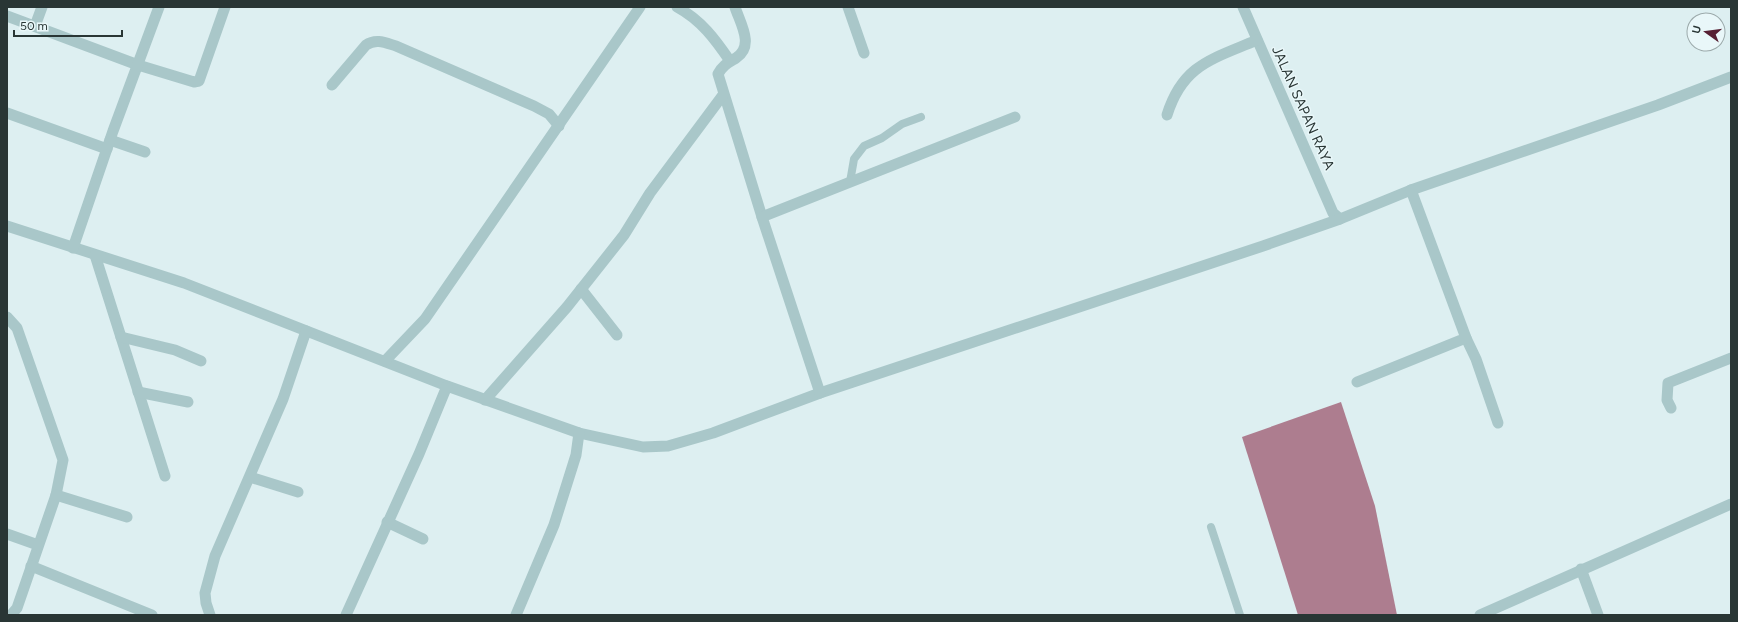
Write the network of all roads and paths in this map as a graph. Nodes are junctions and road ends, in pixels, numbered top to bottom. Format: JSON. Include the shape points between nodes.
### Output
{"nodes":[{"id":1,"x":42,"y":7,"type":"edge"},
{"id":2,"x":159,"y":7,"type":"edge"},
{"id":3,"x":225,"y":7,"type":"edge"},
{"id":4,"x":640,"y":7,"type":"edge"},
{"id":5,"x":678,"y":7,"type":"edge"},
{"id":6,"x":735,"y":7,"type":"edge"},
{"id":7,"x":848,"y":7,"type":"edge"},
{"id":8,"x":1242,"y":7,"type":"edge"},
{"id":9,"x":7,"y":16,"type":"edge"},
{"id":10,"x":34,"y":26,"type":"junction"},
{"id":11,"x":1257,"y":40,"type":"junction"},
{"id":12,"x":864,"y":52,"type":"dead end"},
{"id":13,"x":730,"y":61,"type":"junction"},
{"id":14,"x":138,"y":65,"type":"junction"},
{"id":15,"x":1731,"y":77,"type":"edge"},
{"id":16,"x":332,"y":85,"type":"dead end"},
{"id":17,"x":724,"y":95,"type":"junction"},
{"id":18,"x":7,"y":113,"type":"edge"},
{"id":19,"x":1167,"y":115,"type":"dead end"},
{"id":20,"x":921,"y":117,"type":"dead end"},
{"id":21,"x":1015,"y":117,"type":"dead end"},
{"id":22,"x":558,"y":126,"type":"junction"},
{"id":23,"x":108,"y":145,"type":"junction"},
{"id":24,"x":144,"y":152,"type":"dead end"},
{"id":25,"x":850,"y":182,"type":"junction"},
{"id":26,"x":1411,"y":190,"type":"junction"},
{"id":27,"x":762,"y":217,"type":"junction"},
{"id":28,"x":1340,"y":218,"type":"junction"},
{"id":29,"x":7,"y":226,"type":"edge"},
{"id":30,"x":73,"y":248,"type":"junction"},
{"id":31,"x":95,"y":255,"type":"junction"},
{"id":32,"x":581,"y":289,"type":"junction"},
{"id":33,"x":7,"y":317,"type":"edge"},
{"id":34,"x":306,"y":331,"type":"junction"},
{"id":35,"x":617,"y":335,"type":"dead end"},
{"id":36,"x":121,"y":337,"type":"junction"},
{"id":37,"x":1466,"y":338,"type":"junction"},
{"id":38,"x":1731,"y":358,"type":"edge"},
{"id":39,"x":201,"y":360,"type":"dead end"},
{"id":40,"x":385,"y":361,"type":"junction"},
{"id":41,"x":1357,"y":382,"type":"dead end"},
{"id":42,"x":447,"y":386,"type":"junction"},
{"id":43,"x":138,"y":392,"type":"junction"},
{"id":44,"x":820,"y":393,"type":"junction"},
{"id":45,"x":485,"y":400,"type":"junction"},
{"id":46,"x":188,"y":402,"type":"dead end"},
{"id":47,"x":1670,"y":408,"type":"dead end"},
{"id":48,"x":1498,"y":423,"type":"dead end"},
{"id":49,"x":580,"y":433,"type":"junction"},
{"id":50,"x":165,"y":476,"type":"dead end"},
{"id":51,"x":250,"y":477,"type":"junction"},
{"id":52,"x":298,"y":492,"type":"dead end"},
{"id":53,"x":56,"y":494,"type":"junction"},
{"id":54,"x":1731,"y":504,"type":"edge"},
{"id":55,"x":127,"y":517,"type":"dead end"},
{"id":56,"x":387,"y":522,"type":"junction"},
{"id":57,"x":1211,"y":526,"type":"dead end"},
{"id":58,"x":7,"y":534,"type":"edge"},
{"id":59,"x":422,"y":539,"type":"dead end"},
{"id":60,"x":38,"y":545,"type":"junction"},
{"id":61,"x":31,"y":566,"type":"junction"},
{"id":62,"x":1582,"y":569,"type":"junction"},
{"id":63,"x":16,"y":613,"type":"edge"},
{"id":64,"x":152,"y":615,"type":"edge"},
{"id":65,"x":210,"y":615,"type":"edge"},
{"id":66,"x":346,"y":615,"type":"edge"},
{"id":67,"x":516,"y":615,"type":"edge"},
{"id":68,"x":1240,"y":615,"type":"edge"},
{"id":69,"x":1480,"y":615,"type":"edge"},
{"id":70,"x":1598,"y":615,"type":"edge"}],
"edges":[{"from":1,"to":10,"type":"street"},
{"from":2,"to":14,"type":"street"},
{"from":3,"to":14,"type":"street","via":[[199,81],[194,82]]},
{"from":4,"to":22,"type":"street"},
{"from":5,"to":13,"type":"street","via":[[696,18]]},
{"from":6,"to":13,"type":"street","via":[[746,41],[744,51]]},
{"from":7,"to":12,"type":"street"},
{"from":8,"to":11,"type":"street","name":"JALAN SAPAN RAYA"},
{"from":9,"to":10,"type":"street"},
{"from":10,"to":14,"type":"street"},
{"from":11,"to":19,"type":"street","via":[[1214,58],[1191,72],[1172,101]]},
{"from":11,"to":28,"type":"street","name":"JALAN SAPAN RAYA","via":[[1333,213]]},
{"from":13,"to":17,"type":"street","via":[[722,66],[718,74]]},
{"from":14,"to":23,"type":"street"},
{"from":15,"to":26,"type":"street","via":[[1658,105]]},
{"from":16,"to":22,"type":"street","via":[[366,45],[378,41],[396,46],[534,106],[549,114]]},
{"from":17,"to":27,"type":"street"},
{"from":17,"to":32,"type":"street","via":[[650,193],[624,235]]},
{"from":18,"to":23,"type":"street"},
{"from":20,"to":25,"type":"lane","via":[[902,124],[882,138],[864,146],[854,159]]},
{"from":21,"to":25,"type":"street"},
{"from":22,"to":40,"type":"street","via":[[425,319]]},
{"from":23,"to":24,"type":"street"},
{"from":23,"to":30,"type":"street"},
{"from":25,"to":27,"type":"street"},
{"from":26,"to":28,"type":"street"},
{"from":26,"to":37,"type":"street"},
{"from":27,"to":44,"type":"street"},
{"from":28,"to":44,"type":"street"},
{"from":29,"to":30,"type":"street"},
{"from":30,"to":31,"type":"street"},
{"from":31,"to":34,"type":"street","via":[[184,282]]},
{"from":31,"to":36,"type":"street"},
{"from":32,"to":35,"type":"street"},
{"from":32,"to":45,"type":"street"},
{"from":33,"to":53,"type":"street","via":[[17,328],[63,460]]},
{"from":34,"to":40,"type":"street"},
{"from":34,"to":51,"type":"street","via":[[283,399]]},
{"from":36,"to":39,"type":"street","via":[[175,350]]},
{"from":36,"to":43,"type":"street"},
{"from":37,"to":41,"type":"street"},
{"from":37,"to":48,"type":"street"},
{"from":38,"to":47,"type":"street","via":[[1668,383]]},
{"from":40,"to":42,"type":"street"},
{"from":42,"to":45,"type":"street"},
{"from":42,"to":56,"type":"street"},
{"from":43,"to":46,"type":"street"},
{"from":43,"to":50,"type":"street"},
{"from":44,"to":49,"type":"street","via":[[713,433],[668,446],[644,447]]},
{"from":45,"to":49,"type":"street"},
{"from":49,"to":67,"type":"street","via":[[576,455],[554,525]]},
{"from":51,"to":52,"type":"street"},
{"from":51,"to":65,"type":"street","via":[[215,556],[205,593]]},
{"from":53,"to":55,"type":"street"},
{"from":53,"to":60,"type":"street"},
{"from":54,"to":62,"type":"street"},
{"from":56,"to":59,"type":"street"},
{"from":56,"to":66,"type":"street"},
{"from":57,"to":68,"type":"lane"},
{"from":58,"to":60,"type":"street"},
{"from":60,"to":61,"type":"street"},
{"from":61,"to":63,"type":"street"},
{"from":61,"to":64,"type":"street"},
{"from":62,"to":69,"type":"street"},
{"from":62,"to":70,"type":"street"}]}
